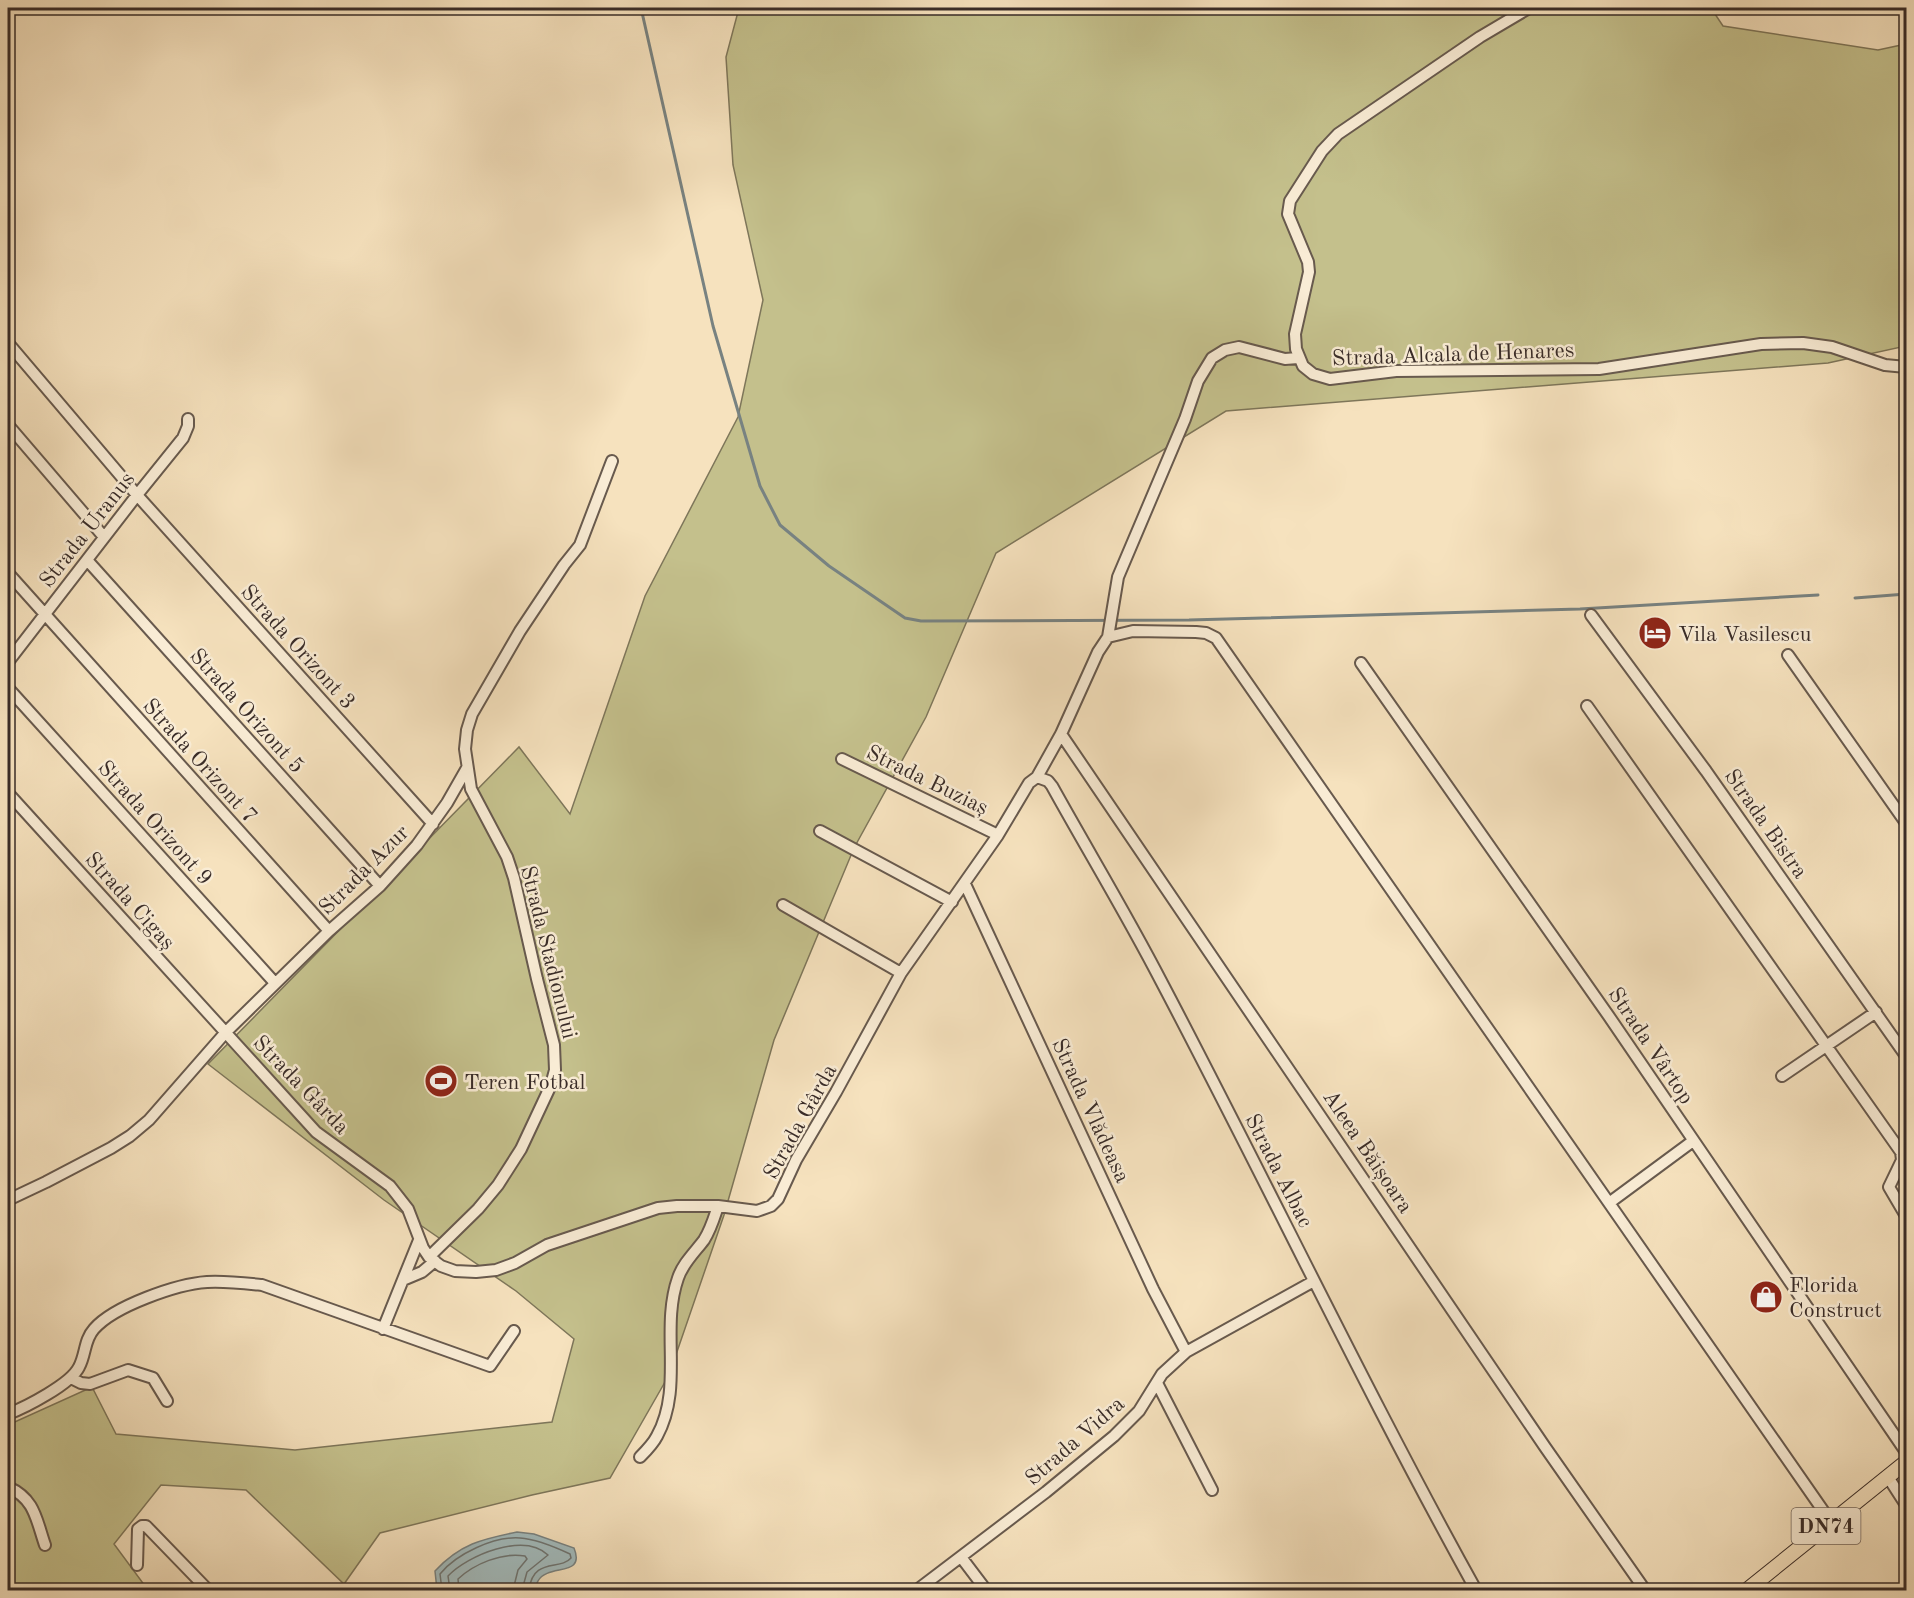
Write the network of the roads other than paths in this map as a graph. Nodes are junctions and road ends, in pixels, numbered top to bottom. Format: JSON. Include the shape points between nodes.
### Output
{"nodes":[{"id":1,"x":1529,"y":8,"type":"edge"},
{"id":2,"x":8,"y":343,"type":"edge"},
{"id":3,"x":1298,"y":358,"type":"junction"},
{"id":4,"x":1906,"y":367,"type":"edge"},
{"id":5,"x":188,"y":418,"type":"dead end"},
{"id":6,"x":8,"y":425,"type":"edge"},
{"id":7,"x":612,"y":461,"type":"dead end"},
{"id":8,"x":136,"y":495,"type":"junction"},
{"id":9,"x":104,"y":537,"type":"junction"},
{"id":10,"x":87,"y":560,"type":"junction"},
{"id":11,"x":8,"y":573,"type":"edge"},
{"id":12,"x":44,"y":615,"type":"junction"},
{"id":13,"x":1591,"y":615,"type":"dead end"},
{"id":14,"x":1108,"y":633,"type":"junction"},
{"id":15,"x":1788,"y":655,"type":"dead end"},
{"id":16,"x":8,"y":662,"type":"edge"},
{"id":17,"x":1361,"y":663,"type":"dead end"},
{"id":18,"x":8,"y":688,"type":"edge"},
{"id":19,"x":1587,"y":706,"type":"dead end"},
{"id":20,"x":1061,"y":734,"type":"junction"},
{"id":21,"x":842,"y":759,"type":"dead end"},
{"id":22,"x":467,"y":768,"type":"junction"},
{"id":23,"x":1037,"y":777,"type":"junction"},
{"id":24,"x":8,"y":794,"type":"edge"},
{"id":25,"x":1906,"y":823,"type":"edge"},
{"id":26,"x":433,"y":824,"type":"junction"},
{"id":27,"x":820,"y":831,"type":"dead end"},
{"id":28,"x":998,"y":835,"type":"junction"},
{"id":29,"x":965,"y":884,"type":"junction"},
{"id":30,"x":380,"y":886,"type":"junction"},
{"id":31,"x":952,"y":902,"type":"junction"},
{"id":32,"x":783,"y":905,"type":"dead end"},
{"id":33,"x":329,"y":931,"type":"junction"},
{"id":34,"x":901,"y":973,"type":"junction"},
{"id":35,"x":275,"y":983,"type":"junction"},
{"id":36,"x":1876,"y":1012,"type":"junction"},
{"id":37,"x":226,"y":1032,"type":"junction"},
{"id":38,"x":1825,"y":1046,"type":"junction"},
{"id":39,"x":1906,"y":1056,"type":"edge"},
{"id":40,"x":1782,"y":1076,"type":"dead end"},
{"id":41,"x":1694,"y":1141,"type":"junction"},
{"id":42,"x":8,"y":1200,"type":"edge"},
{"id":43,"x":1609,"y":1203,"type":"junction"},
{"id":44,"x":718,"y":1206,"type":"junction"},
{"id":45,"x":1906,"y":1216,"type":"edge"},
{"id":46,"x":419,"y":1240,"type":"junction"},
{"id":47,"x":432,"y":1259,"type":"junction"},
{"id":48,"x":403,"y":1280,"type":"junction"},
{"id":49,"x":1314,"y":1281,"type":"junction"},
{"id":50,"x":383,"y":1329,"type":"junction"},
{"id":51,"x":514,"y":1331,"type":"dead end"},
{"id":52,"x":1186,"y":1352,"type":"junction"},
{"id":53,"x":71,"y":1378,"type":"junction"},
{"id":54,"x":1157,"y":1383,"type":"junction"},
{"id":55,"x":167,"y":1401,"type":"dead end"},
{"id":56,"x":8,"y":1414,"type":"edge"},
{"id":57,"x":1906,"y":1452,"type":"edge"},
{"id":58,"x":640,"y":1457,"type":"dead end"},
{"id":59,"x":1906,"y":1462,"type":"edge"},
{"id":60,"x":1887,"y":1477,"type":"junction"},
{"id":61,"x":8,"y":1487,"type":"edge"},
{"id":62,"x":1212,"y":1490,"type":"dead end"},
{"id":63,"x":1906,"y":1505,"type":"edge"},
{"id":64,"x":1831,"y":1522,"type":"junction"},
{"id":65,"x":45,"y":1545,"type":"dead end"},
{"id":66,"x":961,"y":1557,"type":"junction"},
{"id":67,"x":137,"y":1564,"type":"dead end"},
{"id":68,"x":208,"y":1590,"type":"edge"},
{"id":69,"x":917,"y":1590,"type":"edge"},
{"id":70,"x":986,"y":1590,"type":"edge"},
{"id":71,"x":1476,"y":1590,"type":"edge"},
{"id":72,"x":1645,"y":1590,"type":"edge"},
{"id":73,"x":1747,"y":1590,"type":"edge"}],
"edges":[{"from":1,"to":3,"type":"street","name":"Strada Alcala de Henares","via":[[1394,94],[1338,134],[1322,151],[1290,201],[1288,214],[1309,273],[1295,334]]},
{"from":2,"to":8,"type":"street","name":"Strada Orizont 3"},
{"from":3,"to":4,"type":"street","name":"Strada Alcala de Henares","via":[[1313,374],[1330,379],[1396,371],[1599,369],[1761,344],[1803,343]]},
{"from":3,"to":14,"type":"street","name":"Strada Gârda","via":[[1285,359],[1239,347],[1212,358],[1198,381],[1118,577]]},
{"from":5,"to":8,"type":"street","name":"Strada Uranus","via":[[183,438]]},
{"from":6,"to":9,"type":"street"},
{"from":7,"to":22,"type":"street","via":[[580,545],[520,631],[472,714],[465,749]]},
{"from":8,"to":9,"type":"street","name":"Strada Uranus"},
{"from":8,"to":26,"type":"street","name":"Strada Orizont 3"},
{"from":9,"to":10,"type":"street","name":"Strada Uranus"},
{"from":10,"to":12,"type":"street","name":"Strada Uranus"},
{"from":10,"to":30,"type":"street","name":"Strada Orizont 5"},
{"from":11,"to":12,"type":"street","name":"Strada Orizont 7"},
{"from":12,"to":16,"type":"street","name":"Strada Uranus"},
{"from":12,"to":33,"type":"street","name":"Strada Orizont 7"},
{"from":13,"to":36,"type":"street","name":"Strada Bistra"},
{"from":14,"to":20,"type":"street","name":"Strada Gârda"},
{"from":14,"to":43,"type":"street","via":[[1196,632],[1216,638]]},
{"from":15,"to":25,"type":"street"},
{"from":17,"to":41,"type":"street","name":"Strada Vârtop"},
{"from":18,"to":35,"type":"street","name":"Strada Orizont 9"},
{"from":19,"to":38,"type":"street"},
{"from":20,"to":23,"type":"street","name":"Strada Gârda"},
{"from":20,"to":72,"type":"street","name":"Aleea Băișoara"},
{"from":21,"to":28,"type":"street","name":"Strada Buziaș"},
{"from":22,"to":26,"type":"street","name":"Strada Azur"},
{"from":22,"to":47,"type":"street","name":"Strada Stadionului","via":[[471,789],[514,878],[554,1046],[555,1070],[521,1149],[498,1185]]},
{"from":23,"to":28,"type":"street","name":"Strada Gârda","via":[[1029,783]]},
{"from":23,"to":49,"type":"street","name":"Strada Albac","via":[[1052,786],[1161,980]]},
{"from":24,"to":37,"type":"street","name":"Strada Cigaș"},
{"from":26,"to":30,"type":"street","name":"Strada Azur"},
{"from":27,"to":31,"type":"street"},
{"from":28,"to":29,"type":"street","name":"Strada Gârda"},
{"from":29,"to":31,"type":"street","name":"Strada Gârda"},
{"from":29,"to":52,"type":"street","name":"Strada Vlădeasa"},
{"from":30,"to":33,"type":"street","name":"Strada Azur"},
{"from":31,"to":34,"type":"street","name":"Strada Gârda"},
{"from":32,"to":34,"type":"street"},
{"from":33,"to":35,"type":"street","name":"Strada Azur"},
{"from":34,"to":44,"type":"street","name":"Strada Gârda","via":[[778,1199],[757,1211]]},
{"from":35,"to":37,"type":"street","name":"Strada Azur"},
{"from":36,"to":38,"type":"street"},
{"from":36,"to":39,"type":"street","name":"Strada Bistra"},
{"from":37,"to":42,"type":"street","name":"Strada Azur","via":[[149,1120],[130,1136]]},
{"from":37,"to":46,"type":"street","name":"Strada Gârda","via":[[316,1132],[390,1186],[408,1209]]},
{"from":38,"to":40,"type":"street"},
{"from":38,"to":45,"type":"street","via":[[1901,1152],[1902,1160],[1889,1187]]},
{"from":41,"to":43,"type":"street"},
{"from":41,"to":57,"type":"street","name":"Strada Vârtop"},
{"from":43,"to":64,"type":"street"},
{"from":44,"to":47,"type":"street","name":"Strada Gârda","via":[[658,1209],[547,1245],[496,1270],[455,1271]]},
{"from":44,"to":58,"type":"street","via":[[710,1229],[678,1277],[670,1324],[670,1396],[657,1437]]},
{"from":46,"to":47,"type":"street","name":"Strada Gârda"},
{"from":46,"to":48,"type":"street"},
{"from":47,"to":48,"type":"street","name":"Strada Stadionului","via":[[422,1272]]},
{"from":48,"to":50,"type":"street"},
{"from":49,"to":52,"type":"street","name":"Strada Vidra"},
{"from":49,"to":71,"type":"street","name":"Strada Albac","via":[[1413,1477]]},
{"from":50,"to":51,"type":"street","via":[[490,1366]]},
{"from":50,"to":53,"type":"street","via":[[262,1285],[231,1281],[185,1285],[134,1303],[96,1326]]},
{"from":52,"to":54,"type":"street","name":"Strada Vidra"},
{"from":53,"to":55,"type":"street","via":[[90,1384],[128,1370],[153,1378]]},
{"from":53,"to":56,"type":"street"},
{"from":54,"to":62,"type":"street"},
{"from":54,"to":66,"type":"street","name":"Strada Vidra","via":[[1139,1411],[1114,1436]]},
{"from":59,"to":60,"type":"main road","number":"DN74"},
{"from":60,"to":63,"type":"street"},
{"from":60,"to":64,"type":"main road","number":"DN74"},
{"from":61,"to":65,"type":"street","via":[[27,1499]]},
{"from":64,"to":73,"type":"main road","number":"DN74"},
{"from":66,"to":69,"type":"street","name":"Strada Vidra"},
{"from":66,"to":70,"type":"street"},
{"from":67,"to":68,"type":"street","via":[[138,1529],[146,1526]]}]}
